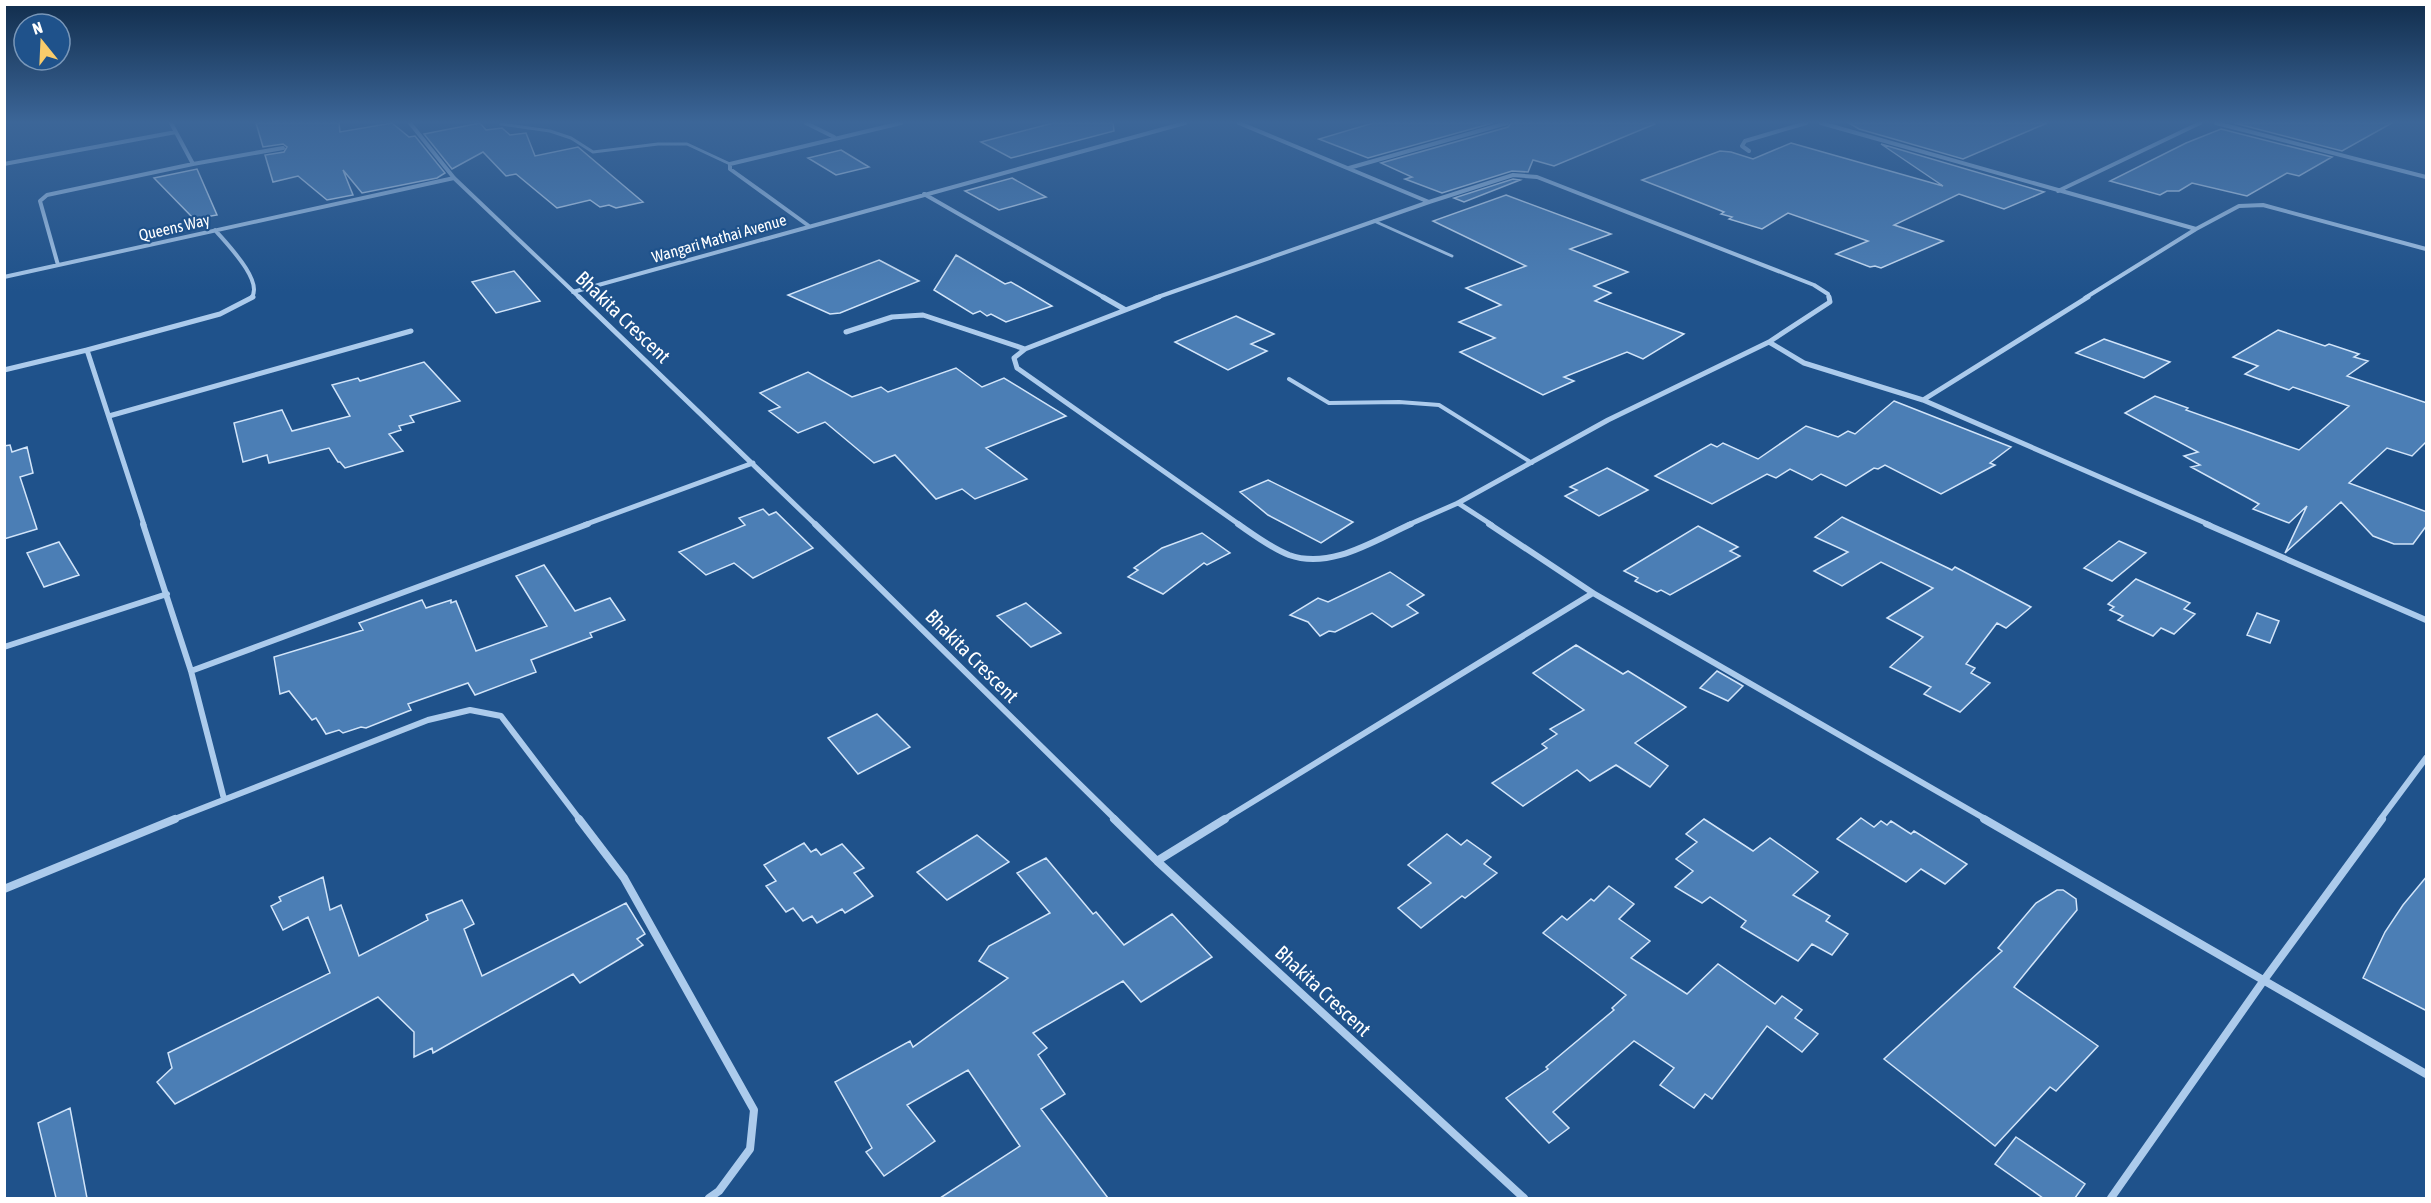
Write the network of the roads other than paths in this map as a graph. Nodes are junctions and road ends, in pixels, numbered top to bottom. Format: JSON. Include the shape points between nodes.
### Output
{"nodes":[{"id":1,"x":122,"y":179,"type":"edge"},
{"id":2,"x":449,"y":179,"type":"edge"},
{"id":3,"x":455,"y":179,"type":"edge"},
{"id":4,"x":744,"y":179,"type":"edge"},
{"id":5,"x":981,"y":179,"type":"edge"},
{"id":6,"x":1375,"y":179,"type":"edge"},
{"id":7,"x":1500,"y":179,"type":"edge"},
{"id":8,"x":1542,"y":179,"type":"edge"},
{"id":9,"x":2016,"y":179,"type":"edge"},
{"id":10,"x":2082,"y":179,"type":"edge"},
{"id":11,"x":2057,"y":191,"type":"junction"},
{"id":12,"x":924,"y":195,"type":"junction"},
{"id":13,"x":1429,"y":202,"type":"junction"},
{"id":14,"x":1374,"y":221,"type":"junction"},
{"id":15,"x":809,"y":226,"type":"junction"},
{"id":16,"x":2196,"y":229,"type":"junction"},
{"id":17,"x":215,"y":230,"type":"junction"},
{"id":18,"x":2427,"y":249,"type":"edge"},
{"id":19,"x":1452,"y":256,"type":"dead end"},
{"id":20,"x":58,"y":265,"type":"junction"},
{"id":21,"x":4,"y":277,"type":"edge"},
{"id":22,"x":573,"y":292,"type":"junction"},
{"id":23,"x":1124,"y":309,"type":"junction"},
{"id":24,"x":411,"y":332,"type":"dead end"},
{"id":25,"x":846,"y":332,"type":"dead end"},
{"id":26,"x":1769,"y":342,"type":"junction"},
{"id":27,"x":1025,"y":349,"type":"junction"},
{"id":28,"x":87,"y":350,"type":"junction"},
{"id":29,"x":4,"y":370,"type":"edge"},
{"id":30,"x":1289,"y":379,"type":"dead end"},
{"id":31,"x":1923,"y":400,"type":"junction"},
{"id":32,"x":108,"y":416,"type":"junction"},
{"id":33,"x":753,"y":464,"type":"junction"},
{"id":34,"x":1532,"y":464,"type":"junction"},
{"id":35,"x":1458,"y":503,"type":"junction"},
{"id":36,"x":1593,"y":593,"type":"junction"},
{"id":37,"x":167,"y":594,"type":"junction"},
{"id":38,"x":2427,"y":620,"type":"edge"},
{"id":39,"x":4,"y":646,"type":"edge"},
{"id":40,"x":191,"y":671,"type":"junction"},
{"id":41,"x":2427,"y":758,"type":"edge"},
{"id":42,"x":224,"y":799,"type":"junction"},
{"id":43,"x":1157,"y":861,"type":"junction"},
{"id":44,"x":4,"y":889,"type":"edge"},
{"id":45,"x":2264,"y":981,"type":"junction"},
{"id":46,"x":2427,"y":1074,"type":"edge"},
{"id":47,"x":709,"y":1198,"type":"edge"},
{"id":48,"x":1524,"y":1198,"type":"edge"},
{"id":49,"x":2111,"y":1198,"type":"edge"}],
"edges":[{"from":1,"to":20,"type":"street","via":[[47,195],[40,201]]},
{"from":2,"to":17,"type":"street","name":"Queens Way"},
{"from":3,"to":22,"type":"street","name":"Bhakita Crescent"},
{"from":4,"to":15,"type":"street"},
{"from":5,"to":12,"type":"street","name":"Wangari Mathai Avenue"},
{"from":6,"to":13,"type":"street"},
{"from":7,"to":13,"type":"street"},
{"from":8,"to":26,"type":"street","via":[[1814,285],[1828,294],[1830,302]]},
{"from":9,"to":11,"type":"street"},
{"from":10,"to":11,"type":"street"},
{"from":11,"to":16,"type":"street"},
{"from":12,"to":15,"type":"street","name":"Wangari Mathai Avenue"},
{"from":12,"to":23,"type":"street"},
{"from":13,"to":14,"type":"street"},
{"from":14,"to":19,"type":"lane"},
{"from":14,"to":23,"type":"street"},
{"from":15,"to":22,"type":"street","name":"Wangari Mathai Avenue"},
{"from":16,"to":18,"type":"street","via":[[2249,204]]},
{"from":16,"to":31,"type":"street"},
{"from":17,"to":20,"type":"street","name":"Queens Way"},
{"from":17,"to":28,"type":"street","via":[[255,285],[250,300],[220,314]]},
{"from":20,"to":21,"type":"street","name":"Queens Way"},
{"from":22,"to":33,"type":"street","name":"Bhakita Crescent"},
{"from":23,"to":27,"type":"street"},
{"from":24,"to":32,"type":"street"},
{"from":25,"to":27,"type":"street","via":[[892,317],[923,315]]},
{"from":26,"to":31,"type":"street","via":[[1804,363]]},
{"from":26,"to":34,"type":"street","via":[[1608,420]]},
{"from":27,"to":35,"type":"street","via":[[1014,358],[1017,368],[1255,536],[1290,555],[1340,556]]},
{"from":28,"to":29,"type":"street"},
{"from":28,"to":32,"type":"street"},
{"from":30,"to":34,"type":"lane","via":[[1329,403],[1439,405]]},
{"from":31,"to":38,"type":"street"},
{"from":32,"to":37,"type":"street"},
{"from":33,"to":40,"type":"street"},
{"from":33,"to":43,"type":"street","name":"Bhakita Crescent"},
{"from":34,"to":35,"type":"street"},
{"from":35,"to":36,"type":"street"},
{"from":36,"to":43,"type":"street"},
{"from":36,"to":45,"type":"street"},
{"from":37,"to":39,"type":"street"},
{"from":37,"to":40,"type":"street"},
{"from":40,"to":42,"type":"street"},
{"from":41,"to":45,"type":"street"},
{"from":42,"to":44,"type":"street"},
{"from":42,"to":47,"type":"street","via":[[428,720],[470,710],[501,716],[624,878],[754,1110],[750,1149],[719,1191]]},
{"from":43,"to":48,"type":"street","name":"Bhakita Crescent"},
{"from":45,"to":46,"type":"street"},
{"from":45,"to":49,"type":"street"}]}
